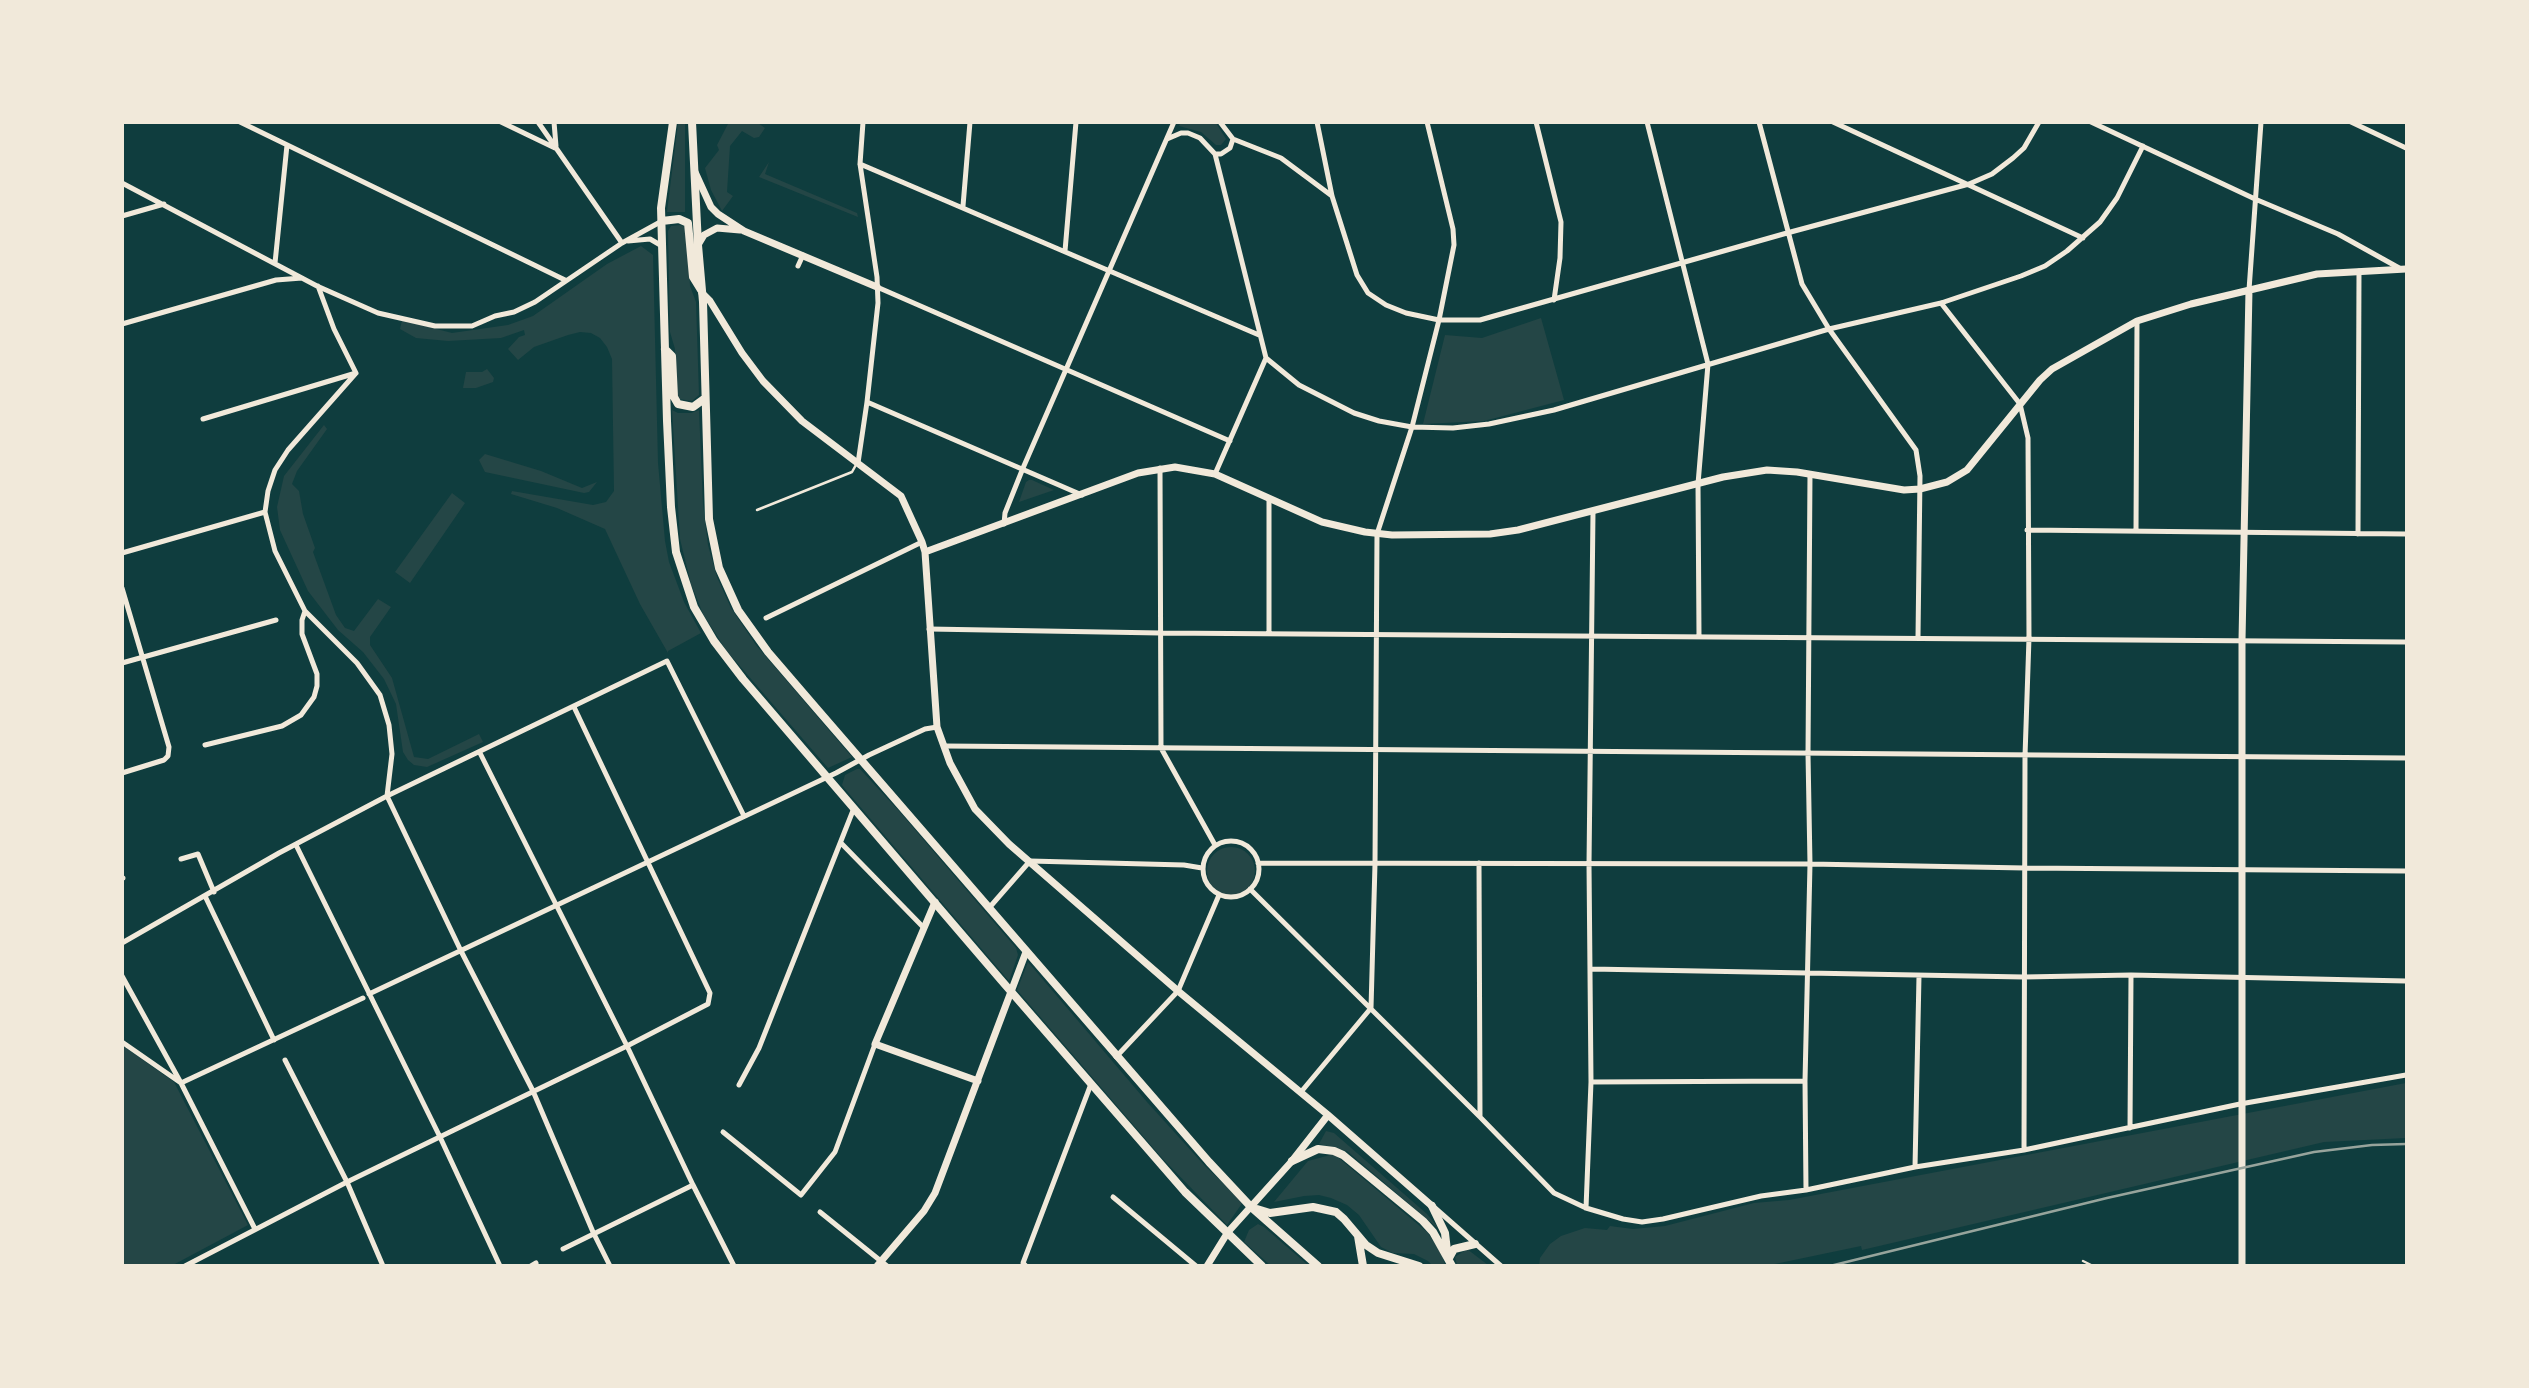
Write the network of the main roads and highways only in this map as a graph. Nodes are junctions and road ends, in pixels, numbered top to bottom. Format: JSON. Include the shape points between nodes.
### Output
{"nodes":[{"id":1,"x":673,"y":122,"type":"edge"},
{"id":2,"x":692,"y":122,"type":"edge"},
{"id":3,"x":662,"y":221,"type":"junction"},
{"id":4,"x":702,"y":293,"type":"junction"},
{"id":5,"x":665,"y":349,"type":"junction"},
{"id":6,"x":704,"y":399,"type":"junction"},
{"id":7,"x":1292,"y":1161,"type":"road end"},
{"id":8,"x":1251,"y":1206,"type":"junction"},
{"id":9,"x":1432,"y":1206,"type":"road end"},
{"id":10,"x":1358,"y":1236,"type":"junction"},
{"id":11,"x":1475,"y":1244,"type":"road end"},
{"id":12,"x":1450,"y":1262,"type":"edge"},
{"id":13,"x":1262,"y":1265,"type":"edge"},
{"id":14,"x":1318,"y":1265,"type":"edge"},
{"id":15,"x":1363,"y":1265,"type":"edge"},
{"id":16,"x":1419,"y":1265,"type":"edge"}],
"edges":[{"from":1,"to":3,"type":"main road"},
{"from":2,"to":4,"type":"main road"},
{"from":3,"to":4,"type":"main road","via":[[688,223],[692,277]]},
{"from":3,"to":5,"type":"main road"},
{"from":4,"to":6,"type":"main road"},
{"from":5,"to":6,"type":"main road","via":[[672,356],[678,404],[693,407]]},
{"from":5,"to":13,"type":"main road","via":[[676,552],[703,624],[726,658],[826,776],[1185,1192]]},
{"from":6,"to":8,"type":"main road","via":[[714,551],[738,610],[860,760]]},
{"from":7,"to":12,"type":"main road","via":[[1318,1149],[1343,1155],[1423,1221]]},
{"from":8,"to":10,"type":"main road","via":[[1270,1213],[1322,1208],[1336,1212]]},
{"from":8,"to":14,"type":"main road"},
{"from":9,"to":12,"type":"main road"},
{"from":10,"to":15,"type":"main road"},
{"from":10,"to":16,"type":"main road","via":[[1378,1254]]},
{"from":11,"to":12,"type":"main road","via":[[1454,1248]]}]}
